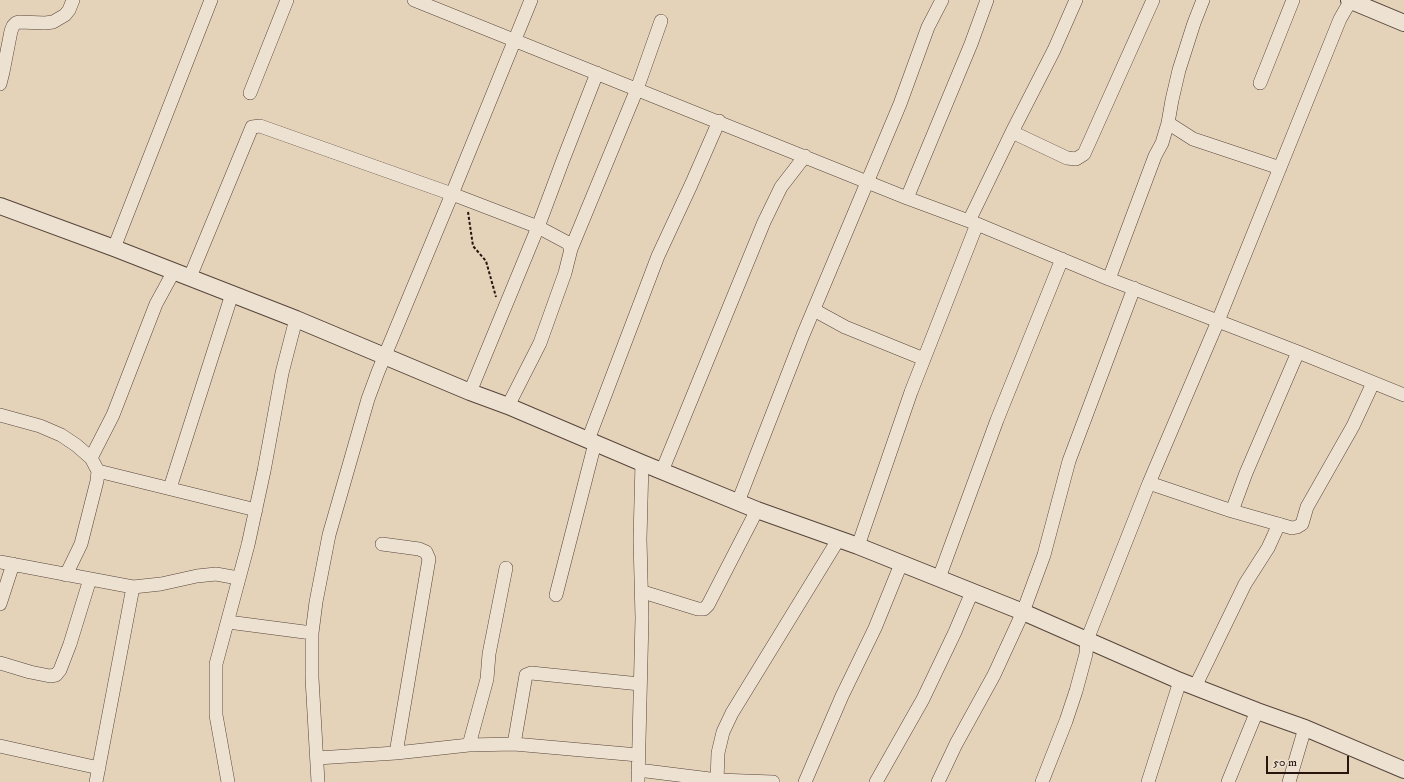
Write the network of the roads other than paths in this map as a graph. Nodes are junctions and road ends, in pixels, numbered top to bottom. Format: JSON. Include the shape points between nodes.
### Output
{"nodes":[{"id":1,"x":73,"y":0,"type":"edge"},
{"id":2,"x":211,"y":0,"type":"edge"},
{"id":3,"x":287,"y":0,"type":"edge"},
{"id":4,"x":414,"y":0,"type":"edge"},
{"id":5,"x":531,"y":0,"type":"edge"},
{"id":6,"x":942,"y":0,"type":"edge"},
{"id":7,"x":987,"y":0,"type":"edge"},
{"id":8,"x":1076,"y":0,"type":"edge"},
{"id":9,"x":1153,"y":0,"type":"edge"},
{"id":10,"x":1203,"y":0,"type":"edge"},
{"id":11,"x":1293,"y":0,"type":"edge"},
{"id":12,"x":1350,"y":0,"type":"edge"},
{"id":13,"x":661,"y":21,"type":"dead end"},
{"id":14,"x":1404,"y":23,"type":"edge"},
{"id":15,"x":515,"y":40,"type":"junction"},
{"id":16,"x":598,"y":73,"type":"junction"},
{"id":17,"x":1260,"y":83,"type":"dead end"},
{"id":18,"x":0,"y":84,"type":"edge"},
{"id":19,"x":637,"y":89,"type":"junction"},
{"id":20,"x":250,"y":93,"type":"dead end"},
{"id":21,"x":719,"y":121,"type":"junction"},
{"id":22,"x":1168,"y":123,"type":"junction"},
{"id":23,"x":1012,"y":132,"type":"junction"},
{"id":24,"x":805,"y":156,"type":"junction"},
{"id":25,"x":1280,"y":168,"type":"junction"},
{"id":26,"x":868,"y":181,"type":"junction"},
{"id":27,"x":452,"y":194,"type":"junction"},
{"id":28,"x":907,"y":198,"type":"junction"},
{"id":29,"x":0,"y":206,"type":"edge"},
{"id":30,"x":973,"y":223,"type":"junction"},
{"id":31,"x":538,"y":227,"type":"junction"},
{"id":32,"x":114,"y":248,"type":"junction"},
{"id":33,"x":571,"y":248,"type":"junction"},
{"id":34,"x":1062,"y":259,"type":"junction"},
{"id":35,"x":174,"y":271,"type":"junction"},
{"id":36,"x":190,"y":277,"type":"junction"},
{"id":37,"x":1109,"y":278,"type":"junction"},
{"id":38,"x":1134,"y":288,"type":"junction"},
{"id":39,"x":232,"y":294,"type":"junction"},
{"id":40,"x":814,"y":310,"type":"junction"},
{"id":41,"x":296,"y":319,"type":"junction"},
{"id":42,"x":1218,"y":321,"type":"junction"},
{"id":43,"x":1298,"y":352,"type":"junction"},
{"id":44,"x":384,"y":356,"type":"junction"},
{"id":45,"x":924,"y":359,"type":"junction"},
{"id":46,"x":1373,"y":383,"type":"junction"},
{"id":47,"x":470,"y":392,"type":"junction"},
{"id":48,"x":1404,"y":396,"type":"edge"},
{"id":49,"x":508,"y":406,"type":"junction"},
{"id":50,"x":0,"y":415,"type":"edge"},
{"id":51,"x":591,"y":441,"type":"junction"},
{"id":52,"x":91,"y":458,"type":"junction"},
{"id":53,"x":642,"y":463,"type":"junction"},
{"id":54,"x":98,"y":471,"type":"junction"},
{"id":55,"x":662,"y":471,"type":"junction"},
{"id":56,"x":1149,"y":483,"type":"junction"},
{"id":57,"x":170,"y":488,"type":"junction"},
{"id":58,"x":738,"y":502,"type":"junction"},
{"id":59,"x":256,"y":510,"type":"junction"},
{"id":60,"x":757,"y":510,"type":"junction"},
{"id":61,"x":1232,"y":511,"type":"junction"},
{"id":62,"x":1279,"y":524,"type":"junction"},
{"id":63,"x":838,"y":540,"type":"junction"},
{"id":64,"x":382,"y":544,"type":"dead end"},
{"id":65,"x":858,"y":546,"type":"junction"},
{"id":66,"x":6,"y":563,"type":"edge"},
{"id":67,"x":901,"y":564,"type":"junction"},
{"id":68,"x":506,"y":568,"type":"dead end"},
{"id":69,"x":66,"y":575,"type":"junction"},
{"id":70,"x":238,"y":578,"type":"junction"},
{"id":71,"x":939,"y":578,"type":"junction"},
{"id":72,"x":90,"y":579,"type":"junction"},
{"id":73,"x":133,"y":587,"type":"junction"},
{"id":74,"x":642,"y":592,"type":"junction"},
{"id":75,"x":972,"y":592,"type":"junction"},
{"id":76,"x":556,"y":595,"type":"dead end"},
{"id":77,"x":0,"y":604,"type":"edge"},
{"id":78,"x":1023,"y":612,"type":"junction"},
{"id":79,"x":228,"y":622,"type":"junction"},
{"id":80,"x":312,"y":633,"type":"junction"},
{"id":81,"x":1087,"y":640,"type":"junction"},
{"id":82,"x":0,"y":663,"type":"edge"},
{"id":83,"x":1180,"y":681,"type":"junction"},
{"id":84,"x":640,"y":684,"type":"junction"},
{"id":85,"x":1195,"y":687,"type":"junction"},
{"id":86,"x":1257,"y":712,"type":"junction"},
{"id":87,"x":1305,"y":728,"type":"junction"},
{"id":88,"x":514,"y":744,"type":"junction"},
{"id":89,"x":470,"y":745,"type":"junction"},
{"id":90,"x":0,"y":746,"type":"edge"},
{"id":91,"x":396,"y":753,"type":"junction"},
{"id":92,"x":638,"y":755,"type":"junction"},
{"id":93,"x":317,"y":758,"type":"junction"},
{"id":94,"x":99,"y":768,"type":"junction"},
{"id":95,"x":1404,"y":770,"type":"edge"},
{"id":96,"x":638,"y":776,"type":"edge"},
{"id":97,"x":718,"y":781,"type":"edge"},
{"id":98,"x":96,"y":782,"type":"edge"},
{"id":99,"x":228,"y":782,"type":"edge"},
{"id":100,"x":318,"y":782,"type":"edge"},
{"id":101,"x":773,"y":782,"type":"edge"},
{"id":102,"x":805,"y":782,"type":"edge"},
{"id":103,"x":876,"y":782,"type":"edge"},
{"id":104,"x":938,"y":782,"type":"edge"},
{"id":105,"x":1042,"y":782,"type":"edge"},
{"id":106,"x":1148,"y":782,"type":"edge"},
{"id":107,"x":1228,"y":782,"type":"edge"},
{"id":108,"x":1289,"y":782,"type":"edge"}],
"edges":[{"from":1,"to":18,"type":"street","via":[[69,10],[53,22],[19,22],[13,26]]},
{"from":2,"to":32,"type":"street"},
{"from":3,"to":20,"type":"street"},
{"from":4,"to":15,"type":"street"},
{"from":5,"to":15,"type":"street"},
{"from":6,"to":26,"type":"street","via":[[928,28]]},
{"from":7,"to":28,"type":"street"},
{"from":8,"to":23,"type":"street","via":[[1054,50]]},
{"from":9,"to":23,"type":"street","via":[[1084,154],[1076,159],[1067,158]]},
{"from":10,"to":22,"type":"street","via":[[1179,70]]},
{"from":11,"to":17,"type":"street"},
{"from":12,"to":14,"type":"street"},
{"from":12,"to":25,"type":"street"},
{"from":13,"to":19,"type":"street"},
{"from":15,"to":16,"type":"street"},
{"from":15,"to":27,"type":"street"},
{"from":16,"to":19,"type":"street"},
{"from":16,"to":31,"type":"street"},
{"from":19,"to":21,"type":"street"},
{"from":19,"to":33,"type":"street"},
{"from":21,"to":24,"type":"street"},
{"from":21,"to":51,"type":"street","via":[[658,256]]},
{"from":22,"to":25,"type":"street","via":[[1193,139]]},
{"from":22,"to":37,"type":"street"},
{"from":23,"to":30,"type":"street"},
{"from":24,"to":26,"type":"street"},
{"from":24,"to":55,"type":"street","via":[[781,187],[764,222]]},
{"from":25,"to":42,"type":"street"},
{"from":26,"to":28,"type":"street"},
{"from":26,"to":40,"type":"street"},
{"from":27,"to":31,"type":"street"},
{"from":27,"to":36,"type":"street","via":[[260,126],[252,127]]},
{"from":27,"to":44,"type":"street"},
{"from":28,"to":30,"type":"street"},
{"from":29,"to":32,"type":"street"},
{"from":30,"to":34,"type":"street"},
{"from":30,"to":45,"type":"street"},
{"from":31,"to":33,"type":"street","via":[[568,243]]},
{"from":31,"to":47,"type":"street"},
{"from":32,"to":35,"type":"street"},
{"from":33,"to":49,"type":"street","via":[[565,273],[540,343]]},
{"from":34,"to":37,"type":"street"},
{"from":34,"to":71,"type":"street","via":[[997,420]]},
{"from":35,"to":36,"type":"street"},
{"from":35,"to":52,"type":"street","via":[[156,304],[113,415]]},
{"from":36,"to":39,"type":"street"},
{"from":37,"to":38,"type":"street"},
{"from":38,"to":42,"type":"street"},
{"from":38,"to":78,"type":"street","via":[[1069,460],[1044,555]]},
{"from":39,"to":41,"type":"street"},
{"from":39,"to":57,"type":"street"},
{"from":40,"to":45,"type":"street","via":[[846,327]]},
{"from":40,"to":58,"type":"street"},
{"from":41,"to":44,"type":"street"},
{"from":41,"to":59,"type":"street","via":[[282,374]]},
{"from":42,"to":43,"type":"street"},
{"from":42,"to":56,"type":"street"},
{"from":43,"to":46,"type":"street"},
{"from":43,"to":61,"type":"street"},
{"from":44,"to":47,"type":"street"},
{"from":44,"to":80,"type":"street","via":[[368,399],[329,536]]},
{"from":45,"to":65,"type":"street"},
{"from":46,"to":48,"type":"street"},
{"from":46,"to":62,"type":"street","via":[[1353,426],[1307,507],[1302,524],[1292,528]]},
{"from":47,"to":49,"type":"street"},
{"from":49,"to":51,"type":"street"},
{"from":50,"to":52,"type":"street","via":[[40,426],[61,435]]},
{"from":51,"to":53,"type":"street"},
{"from":51,"to":76,"type":"street"},
{"from":52,"to":54,"type":"street"},
{"from":53,"to":55,"type":"street"},
{"from":53,"to":74,"type":"street"},
{"from":54,"to":57,"type":"street"},
{"from":54,"to":69,"type":"street","via":[[81,544]]},
{"from":55,"to":58,"type":"street"},
{"from":56,"to":61,"type":"street"},
{"from":56,"to":81,"type":"street"},
{"from":57,"to":59,"type":"street"},
{"from":58,"to":60,"type":"street"},
{"from":59,"to":70,"type":"street"},
{"from":60,"to":63,"type":"street"},
{"from":60,"to":74,"type":"street","via":[[704,609]]},
{"from":61,"to":62,"type":"street"},
{"from":62,"to":85,"type":"street","via":[[1268,548],[1245,584]]},
{"from":63,"to":65,"type":"street"},
{"from":63,"to":97,"type":"street","via":[[732,713],[723,732],[718,753]]},
{"from":64,"to":91,"type":"street","via":[[420,549],[426,552],[429,558]]},
{"from":65,"to":67,"type":"street"},
{"from":66,"to":69,"type":"street"},
{"from":66,"to":77,"type":"street"},
{"from":67,"to":71,"type":"street"},
{"from":67,"to":102,"type":"street","via":[[878,622],[842,696]]},
{"from":68,"to":89,"type":"street","via":[[486,679]]},
{"from":69,"to":72,"type":"street"},
{"from":70,"to":73,"type":"street","via":[[216,574]]},
{"from":70,"to":79,"type":"street"},
{"from":71,"to":75,"type":"street"},
{"from":72,"to":73,"type":"street"},
{"from":72,"to":82,"type":"street","via":[[68,649],[56,675],[30,672]]},
{"from":73,"to":94,"type":"street"},
{"from":74,"to":84,"type":"street"},
{"from":75,"to":78,"type":"street"},
{"from":75,"to":103,"type":"street","via":[[923,699]]},
{"from":78,"to":81,"type":"street"},
{"from":78,"to":104,"type":"street","via":[[994,675]]},
{"from":79,"to":80,"type":"street"},
{"from":79,"to":99,"type":"street","via":[[216,664],[216,715]]},
{"from":80,"to":93,"type":"street"},
{"from":81,"to":83,"type":"street"},
{"from":81,"to":105,"type":"street","via":[[1076,691]]},
{"from":83,"to":85,"type":"street"},
{"from":83,"to":106,"type":"street"},
{"from":84,"to":88,"type":"street","via":[[531,672],[526,675]]},
{"from":84,"to":92,"type":"street"},
{"from":85,"to":86,"type":"street"},
{"from":86,"to":87,"type":"street"},
{"from":86,"to":107,"type":"street"},
{"from":87,"to":95,"type":"street"},
{"from":87,"to":108,"type":"street"},
{"from":88,"to":89,"type":"street"},
{"from":88,"to":92,"type":"street"},
{"from":89,"to":91,"type":"street"},
{"from":90,"to":94,"type":"street"},
{"from":91,"to":93,"type":"street"},
{"from":92,"to":96,"type":"street"},
{"from":93,"to":100,"type":"street"},
{"from":94,"to":98,"type":"street"},
{"from":96,"to":97,"type":"street"},
{"from":97,"to":101,"type":"street"}]}
